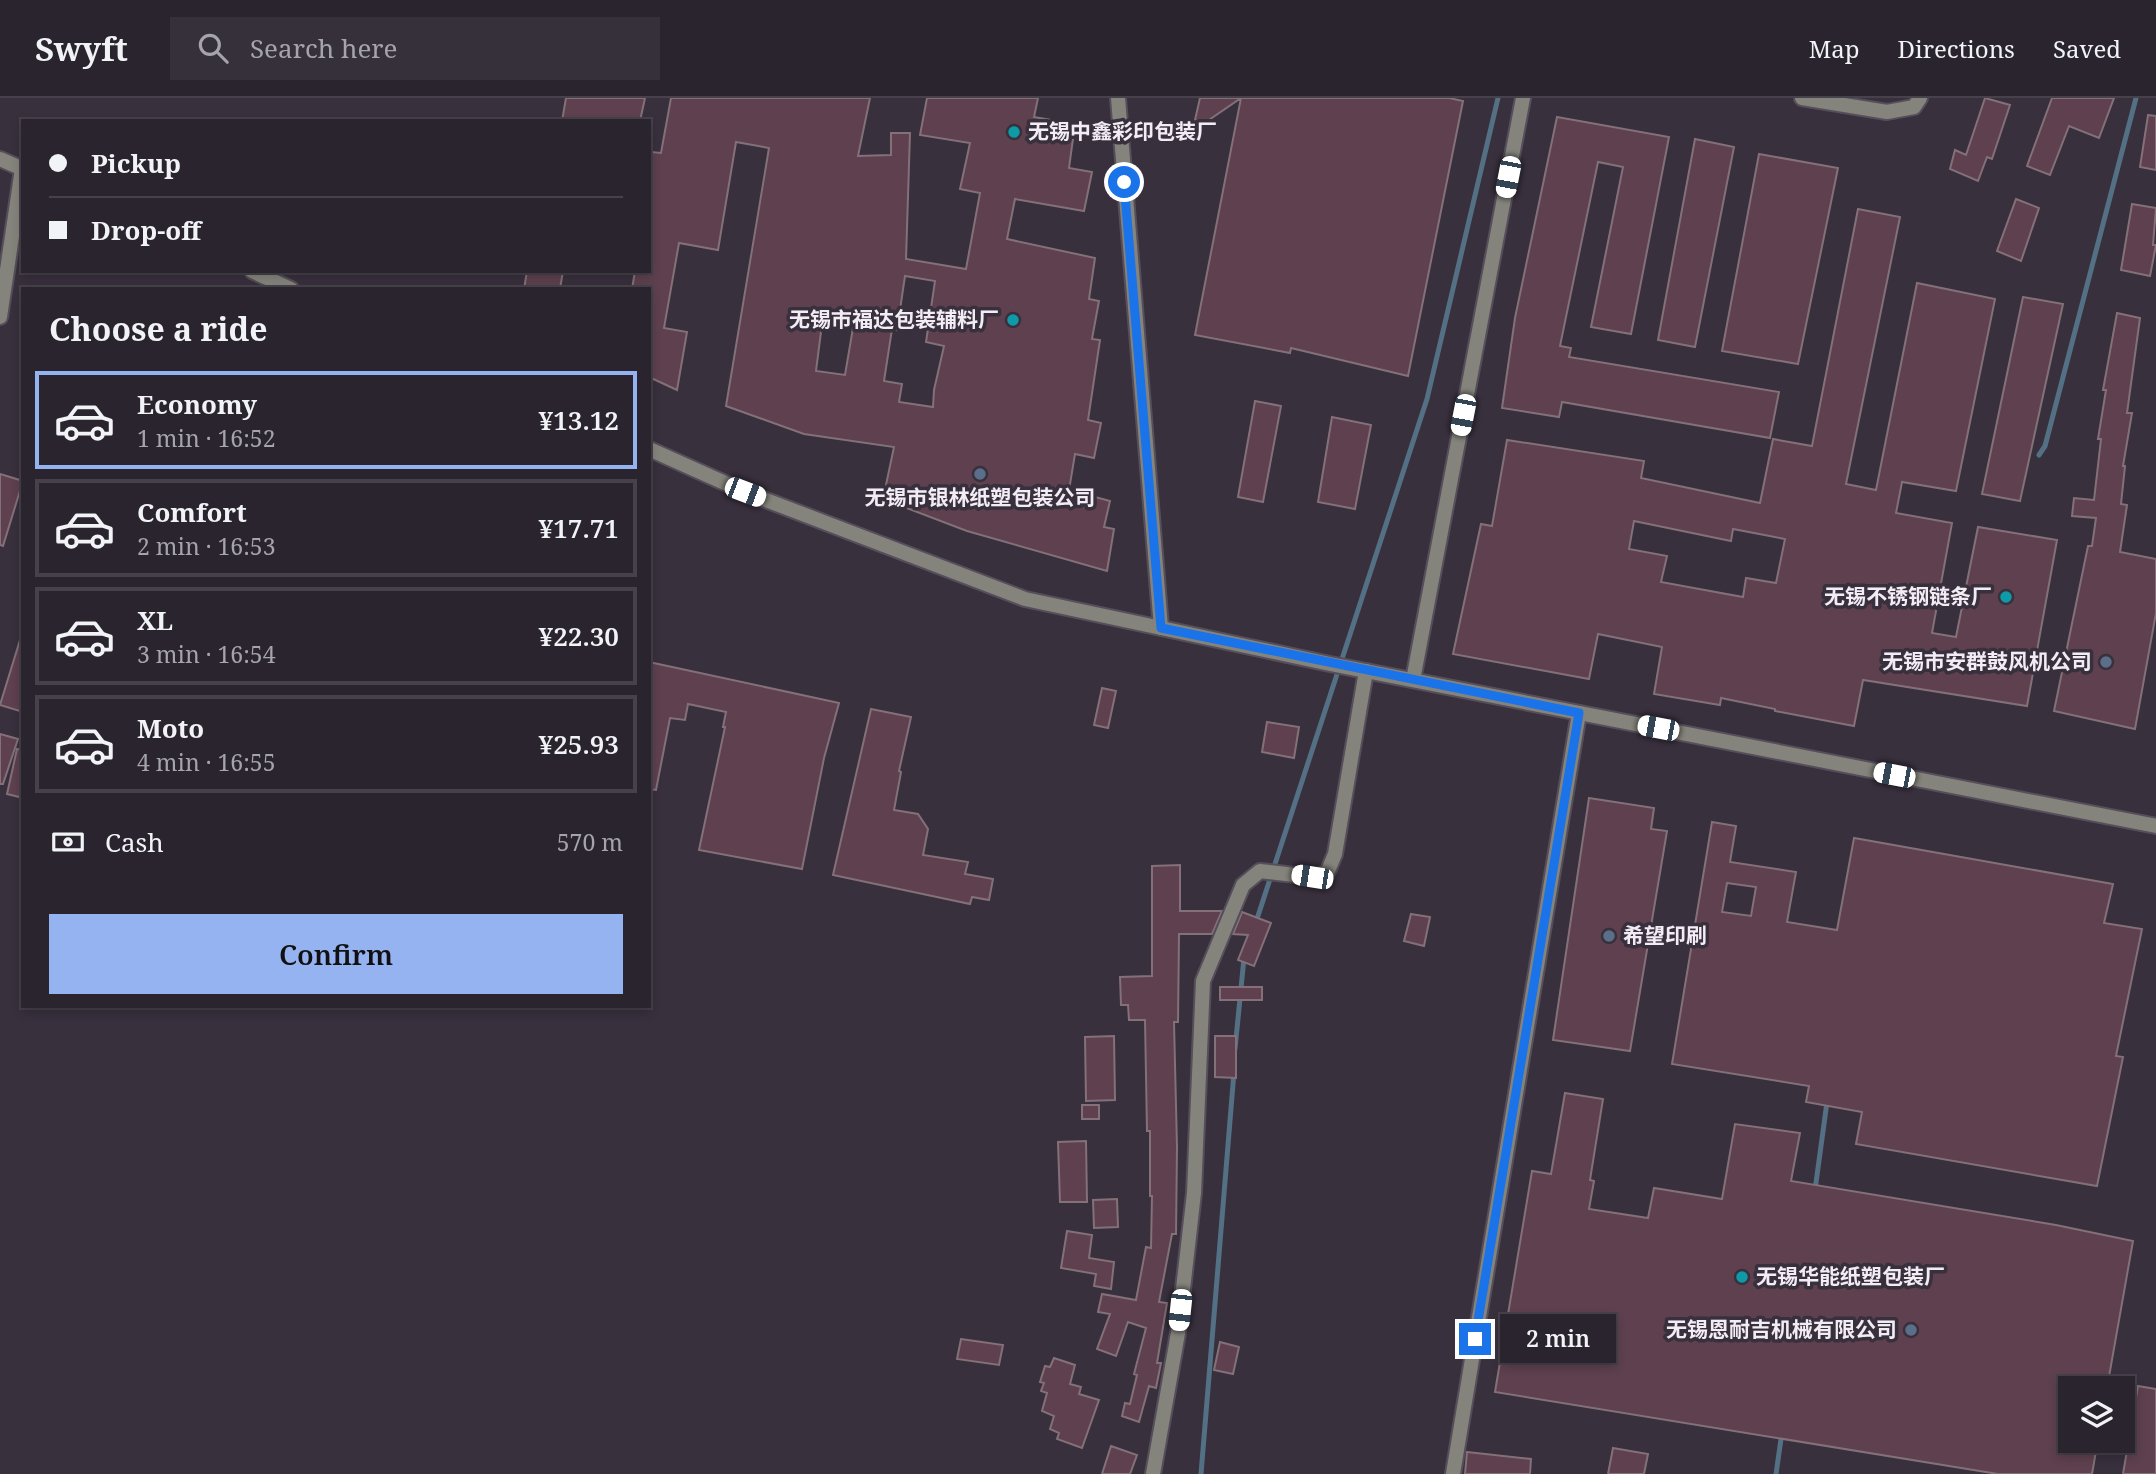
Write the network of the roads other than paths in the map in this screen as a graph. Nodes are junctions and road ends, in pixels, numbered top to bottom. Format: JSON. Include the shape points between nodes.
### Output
{"nodes":[{"id":1,"x":1118,"y":98,"type":"edge"},
{"id":2,"x":1523,"y":98,"type":"edge"},
{"id":3,"x":1802,"y":98,"type":"edge"},
{"id":4,"x":1920,"y":98,"type":"edge"},
{"id":5,"x":0,"y":159,"type":"edge"},
{"id":6,"x":21,"y":168,"type":"edge"},
{"id":7,"x":21,"y":182,"type":"edge"},
{"id":8,"x":256,"y":273,"type":"edge"},
{"id":9,"x":287,"y":287,"type":"edge"},
{"id":10,"x":0,"y":317,"type":"edge"},
{"id":11,"x":651,"y":450,"type":"edge"},
{"id":12,"x":1161,"y":628,"type":"junction"},
{"id":13,"x":1358,"y":669,"type":"junction"},
{"id":14,"x":1413,"y":680,"type":"junction"},
{"id":15,"x":1579,"y":713,"type":"junction"},
{"id":16,"x":2156,"y":826,"type":"edge"},
{"id":17,"x":1153,"y":1474,"type":"edge"},
{"id":18,"x":1452,"y":1474,"type":"edge"}],
"edges":[{"from":1,"to":12,"type":"street"},
{"from":2,"to":14,"type":"street"},
{"from":3,"to":4,"type":"street","via":[[1887,112],[1914,107]]},
{"from":5,"to":6,"type":"street"},
{"from":7,"to":10,"type":"street"},
{"from":8,"to":9,"type":"street"},
{"from":11,"to":12,"type":"street","via":[[745,492],[1025,599]]},
{"from":12,"to":13,"type":"street"},
{"from":13,"to":14,"type":"street"},
{"from":13,"to":17,"type":"street","via":[[1335,854],[1327,873],[1312,877],[1260,872],[1243,885],[1203,981],[1194,1193],[1178,1333]]},
{"from":14,"to":15,"type":"street"},
{"from":15,"to":16,"type":"street"},
{"from":15,"to":18,"type":"street"}]}
